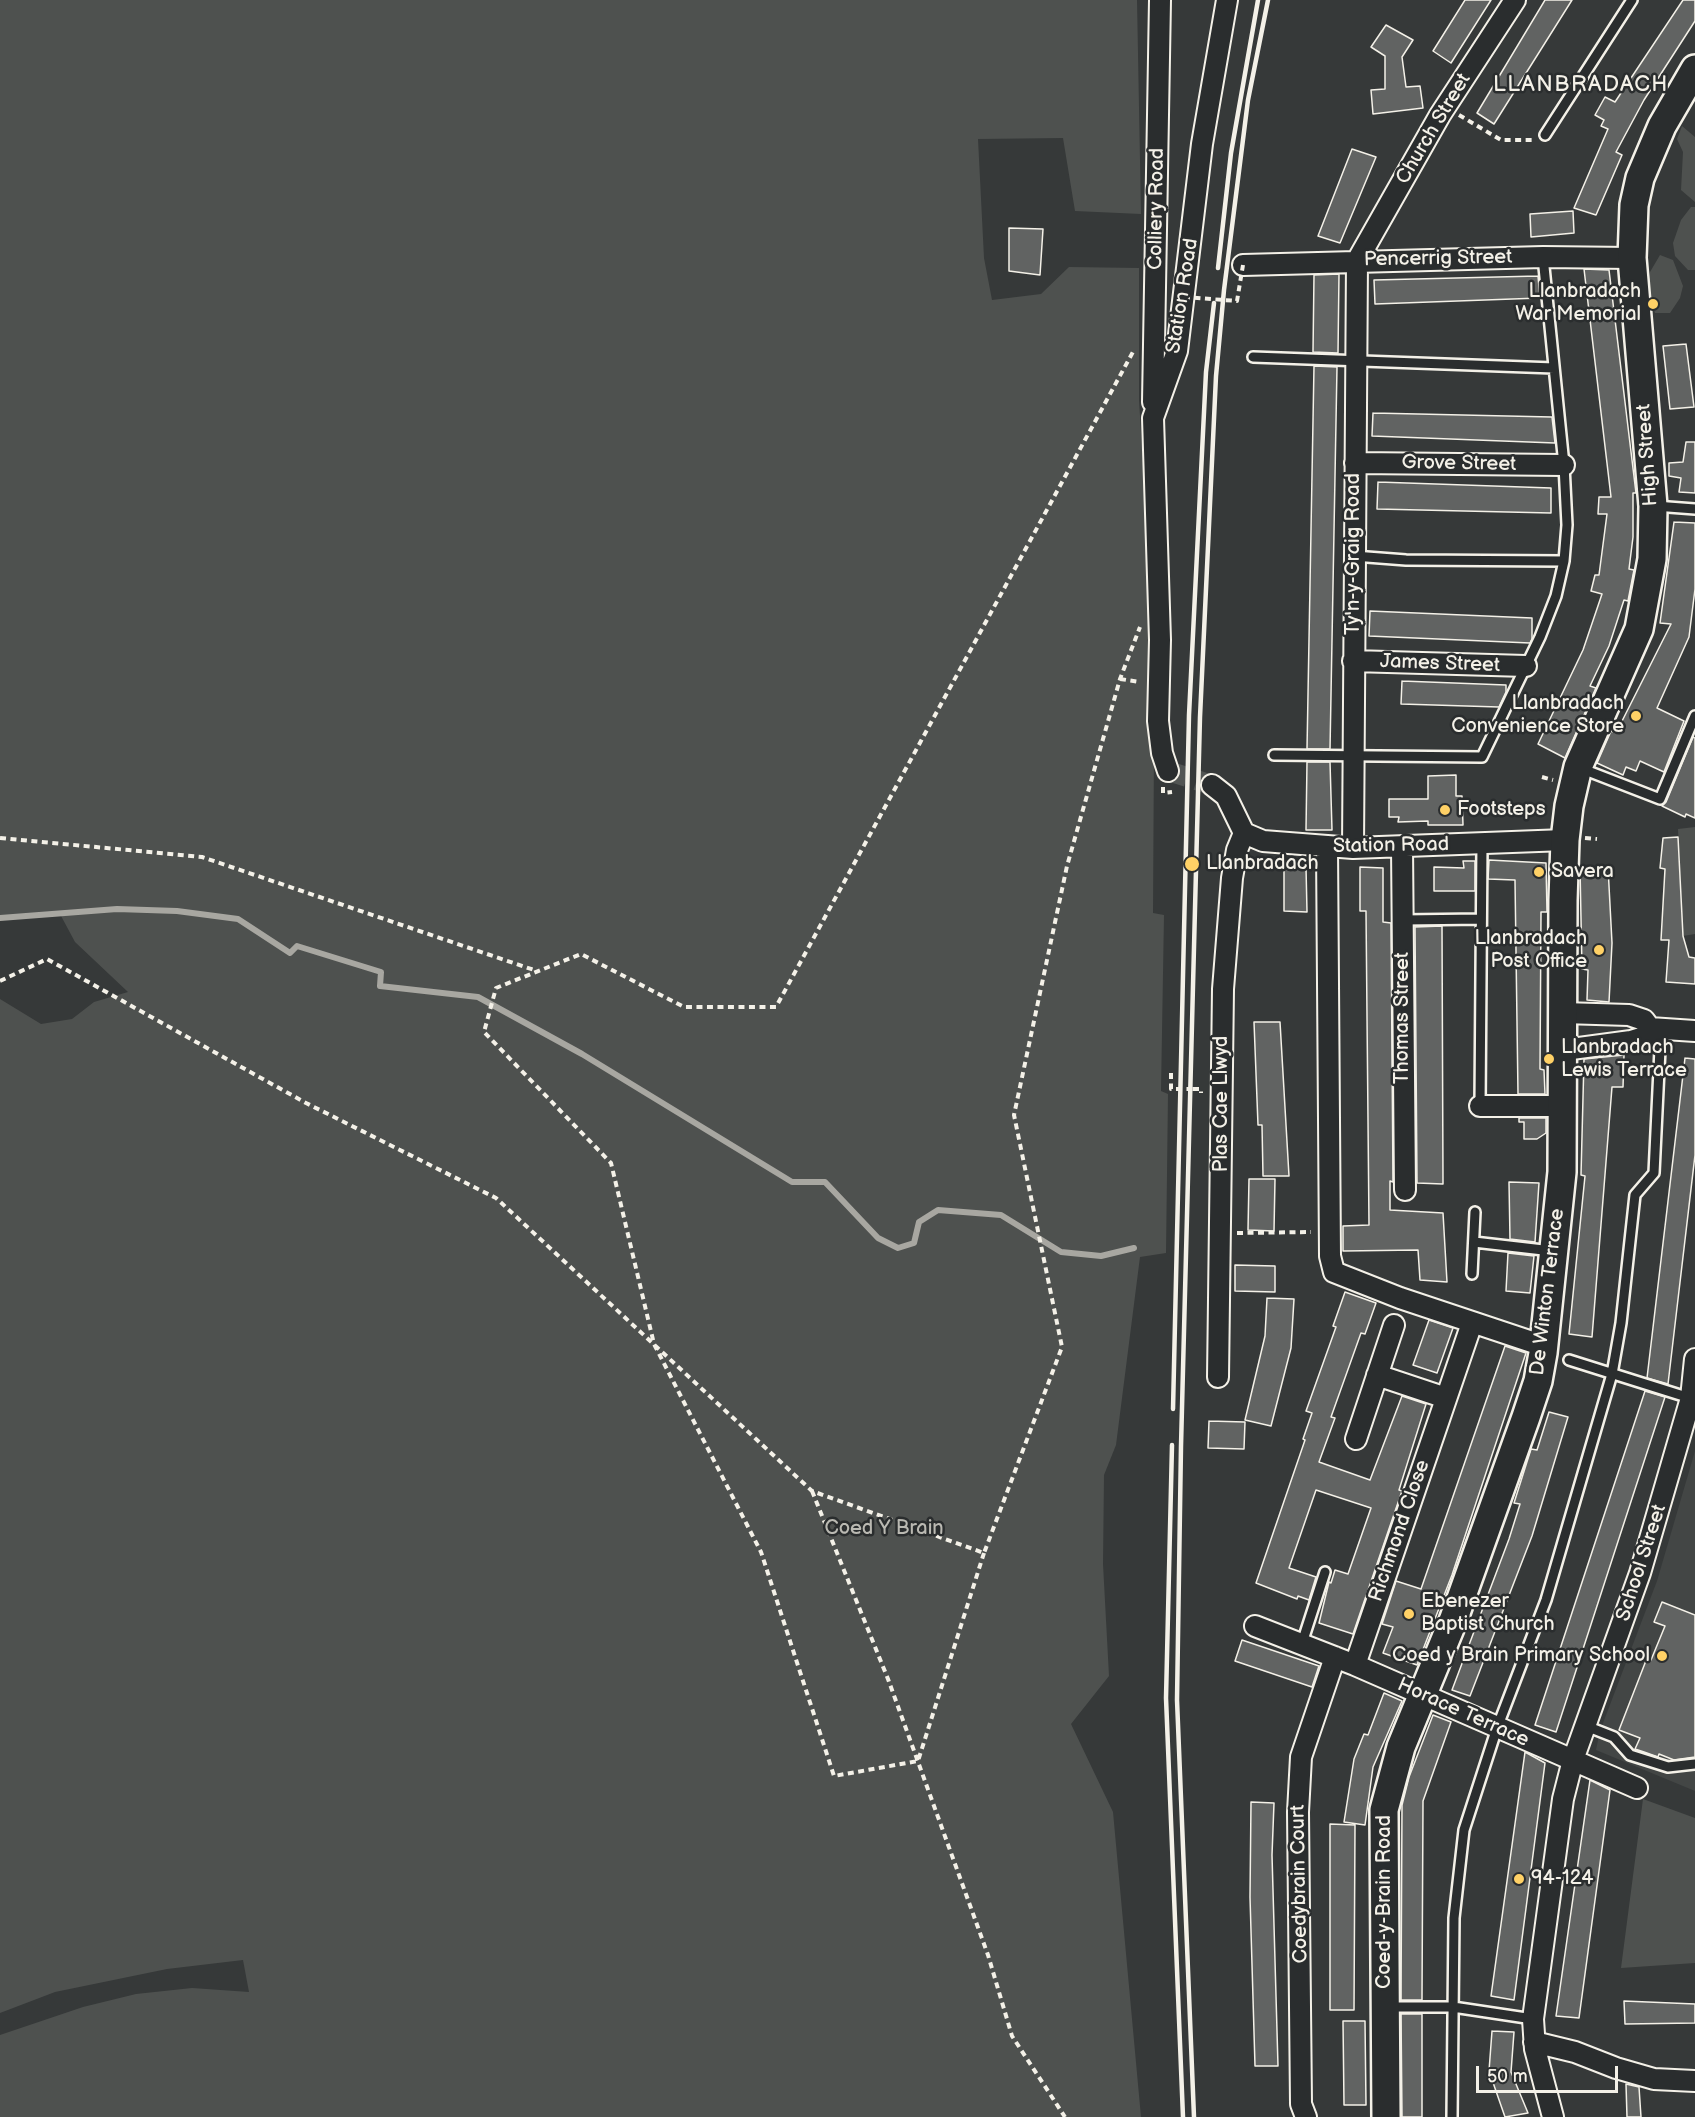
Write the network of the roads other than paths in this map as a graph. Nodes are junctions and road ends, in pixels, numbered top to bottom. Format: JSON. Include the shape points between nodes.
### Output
{"nodes":[{"id":1,"x":1160,"y":0,"type":"edge"},
{"id":2,"x":1227,"y":0,"type":"edge"},
{"id":3,"x":1515,"y":0,"type":"edge"},
{"id":4,"x":1632,"y":0,"type":"edge"},
{"id":5,"x":1695,"y":69,"type":"edge"},
{"id":6,"x":1545,"y":135,"type":"road end"},
{"id":7,"x":1543,"y":257,"type":"junction"},
{"id":8,"x":1632,"y":258,"type":"junction"},
{"id":9,"x":1356,"y":261,"type":"junction"},
{"id":10,"x":1243,"y":265,"type":"road end"},
{"id":11,"x":1253,"y":357,"type":"dead end"},
{"id":12,"x":1356,"y":362,"type":"junction"},
{"id":13,"x":1554,"y":368,"type":"junction"},
{"id":14,"x":1153,"y":418,"type":"junction"},
{"id":15,"x":1355,"y":463,"type":"junction"},
{"id":16,"x":1564,"y":465,"type":"junction"},
{"id":17,"x":1653,"y":506,"type":"junction"},
{"id":18,"x":1695,"y":509,"type":"edge"},
{"id":19,"x":1354,"y":556,"type":"junction"},
{"id":20,"x":1564,"y":561,"type":"junction"},
{"id":21,"x":1353,"y":661,"type":"junction"},
{"id":22,"x":1526,"y":666,"type":"junction"},
{"id":23,"x":1695,"y":716,"type":"edge"},
{"id":24,"x":1274,"y":755,"type":"dead end"},
{"id":25,"x":1353,"y":756,"type":"junction"},
{"id":26,"x":1578,"y":767,"type":"junction"},
{"id":27,"x":1168,"y":771,"type":"dead end"},
{"id":28,"x":1212,"y":785,"type":"tunnel mouth"},
{"id":29,"x":1244,"y":833,"type":"junction"},
{"id":30,"x":1564,"y":840,"type":"junction"},
{"id":31,"x":1482,"y":843,"type":"junction"},
{"id":32,"x":1402,"y":846,"type":"junction"},
{"id":33,"x":1327,"y":847,"type":"junction"},
{"id":34,"x":1353,"y":848,"type":"junction"},
{"id":35,"x":1403,"y":920,"type":"junction"},
{"id":36,"x":1481,"y":920,"type":"junction"},
{"id":37,"x":1563,"y":1013,"type":"junction"},
{"id":38,"x":1655,"y":1028,"type":"junction"},
{"id":39,"x":1695,"y":1031,"type":"edge"},
{"id":40,"x":1564,"y":1050,"type":"junction"},
{"id":41,"x":1480,"y":1106,"type":"joint"},
{"id":42,"x":1564,"y":1106,"type":"junction"},
{"id":43,"x":1405,"y":1190,"type":"dead end"},
{"id":44,"x":1474,"y":1212,"type":"dead end"},
{"id":45,"x":1474,"y":1242,"type":"junction"},
{"id":46,"x":1556,"y":1252,"type":"junction"},
{"id":47,"x":1472,"y":1274,"type":"dead end"},
{"id":48,"x":1472,"y":1323,"type":"junction"},
{"id":49,"x":1394,"y":1325,"type":"dead end"},
{"id":50,"x":1544,"y":1346,"type":"junction"},
{"id":51,"x":1569,"y":1359,"type":"dead end"},
{"id":52,"x":1695,"y":1359,"type":"edge"},
{"id":53,"x":1612,"y":1374,"type":"junction"},
{"id":54,"x":1377,"y":1375,"type":"junction"},
{"id":55,"x":1218,"y":1377,"type":"dead end"},
{"id":56,"x":1446,"y":1398,"type":"junction"},
{"id":57,"x":1693,"y":1399,"type":"edge"},
{"id":58,"x":1356,"y":1439,"type":"dead end"},
{"id":59,"x":1325,"y":1572,"type":"dead end"},
{"id":60,"x":1255,"y":1626,"type":"dead end"},
{"id":61,"x":1302,"y":1643,"type":"junction"},
{"id":62,"x":1335,"y":1657,"type":"junction"},
{"id":63,"x":1354,"y":1665,"type":"junction"},
{"id":64,"x":1423,"y":1695,"type":"junction"},
{"id":65,"x":1586,"y":1726,"type":"junction"},
{"id":66,"x":1497,"y":1728,"type":"junction"},
{"id":67,"x":1573,"y":1760,"type":"junction"},
{"id":68,"x":1695,"y":1764,"type":"edge"},
{"id":69,"x":1637,"y":1788,"type":"dead end"},
{"id":70,"x":1384,"y":2007,"type":"junction"},
{"id":71,"x":1453,"y":2007,"type":"junction"},
{"id":72,"x":1533,"y":2019,"type":"junction"},
{"id":73,"x":1534,"y":2042,"type":"junction"},
{"id":74,"x":1695,"y":2081,"type":"edge"},
{"id":75,"x":1306,"y":2117,"type":"edge"},
{"id":76,"x":1386,"y":2117,"type":"edge"},
{"id":77,"x":1452,"y":2117,"type":"edge"},
{"id":78,"x":1552,"y":2117,"type":"edge"}],
"edges":[{"from":1,"to":14,"type":"street","name":"Colliery Road"},
{"from":2,"to":14,"type":"street","name":"Station Road","via":[[1202,144],[1177,351]]},
{"from":3,"to":9,"type":"street","name":"Church Street","via":[[1445,107]]},
{"from":4,"to":6,"type":"lane"},
{"from":5,"to":8,"type":"street","name":"High Street","via":[[1662,126],[1640,178],[1634,205]]},
{"from":7,"to":8,"type":"street","name":"Pencerrig Street"},
{"from":7,"to":9,"type":"street","name":"Pencerrig Street"},
{"from":7,"to":13,"type":"lane"},
{"from":8,"to":17,"type":"street","name":"High Street"},
{"from":9,"to":10,"type":"street","name":"Pencerrig Street"},
{"from":9,"to":12,"type":"street","name":"Ty'n-y-Graig Road"},
{"from":11,"to":12,"type":"lane"},
{"from":12,"to":13,"type":"lane"},
{"from":12,"to":15,"type":"street","name":"Ty'n-y-Graig Road"},
{"from":13,"to":16,"type":"lane"},
{"from":14,"to":27,"type":"street","name":"Station Road","via":[[1160,640],[1158,721]]},
{"from":15,"to":16,"type":"street","name":"Grove Street"},
{"from":15,"to":19,"type":"street","name":"Ty'n-y-Graig Road"},
{"from":16,"to":20,"type":"lane"},
{"from":17,"to":18,"type":"lane"},
{"from":17,"to":26,"type":"street","name":"High Street","via":[[1652,559],[1639,628]]},
{"from":19,"to":20,"type":"lane","via":[[1406,561]]},
{"from":19,"to":21,"type":"street","name":"Ty'n-y-Graig Road"},
{"from":20,"to":22,"type":"lane","via":[[1556,596]]},
{"from":21,"to":22,"type":"street","name":"James Street"},
{"from":21,"to":25,"type":"street","name":"Ty'n-y-Graig Road"},
{"from":22,"to":25,"type":"lane","via":[[1482,758]]},
{"from":23,"to":26,"type":"lane","via":[[1660,799]]},
{"from":24,"to":25,"type":"lane"},
{"from":25,"to":34,"type":"street","name":"Ty'n-y-Graig Road"},
{"from":26,"to":30,"type":"street","name":"High Street"},
{"from":28,"to":29,"type":"street","via":[[1226,796]]},
{"from":29,"to":33,"type":"street","name":"Station Road","via":[[1263,841]]},
{"from":29,"to":55,"type":"street","name":"Plas Cae Llwyd","via":[[1236,850],[1232,878],[1223,989]]},
{"from":30,"to":31,"type":"street","name":"Station Road"},
{"from":30,"to":37,"type":"street","name":"High Street"},
{"from":31,"to":32,"type":"street","name":"Station Road"},
{"from":31,"to":36,"type":"lane"},
{"from":32,"to":34,"type":"street","name":"Station Road"},
{"from":32,"to":35,"type":"street","name":"Thomas Street"},
{"from":33,"to":34,"type":"street","name":"Station Road"},
{"from":33,"to":48,"type":"street","via":[[1330,1256],[1335,1272],[1351,1280]]},
{"from":35,"to":36,"type":"lane"},
{"from":35,"to":43,"type":"street","name":"Thomas Street"},
{"from":36,"to":41,"type":"lane"},
{"from":37,"to":38,"type":"street","via":[[1629,1015]]},
{"from":37,"to":40,"type":"street","name":"De Winton Terrace"},
{"from":38,"to":39,"type":"street"},
{"from":38,"to":40,"type":"street","via":[[1647,1036],[1631,1041]]},
{"from":38,"to":53,"type":"lane","via":[[1654,1173],[1635,1195]]},
{"from":40,"to":42,"type":"street","name":"De Winton Terrace"},
{"from":41,"to":42,"type":"street"},
{"from":42,"to":46,"type":"street","name":"De Winton Terrace"},
{"from":44,"to":45,"type":"lane"},
{"from":45,"to":46,"type":"lane"},
{"from":45,"to":47,"type":"lane"},
{"from":46,"to":50,"type":"street","name":"De Winton Terrace"},
{"from":48,"to":50,"type":"street"},
{"from":48,"to":56,"type":"street","name":"Richmond Close"},
{"from":49,"to":54,"type":"street"},
{"from":50,"to":64,"type":"street","name":"De Winton Terrace","via":[[1526,1417]]},
{"from":51,"to":53,"type":"lane"},
{"from":52,"to":57,"type":"street","name":"School Street"},
{"from":53,"to":57,"type":"lane"},
{"from":53,"to":66,"type":"lane","via":[[1546,1600]]},
{"from":54,"to":56,"type":"street"},
{"from":54,"to":58,"type":"street"},
{"from":56,"to":63,"type":"street","name":"Richmond Close"},
{"from":57,"to":65,"type":"street","name":"School Street","via":[[1640,1573]]},
{"from":59,"to":61,"type":"lane"},
{"from":60,"to":61,"type":"street","name":"Horace Terrace"},
{"from":61,"to":62,"type":"street","name":"Horace Terrace"},
{"from":62,"to":63,"type":"street","name":"Horace Terrace"},
{"from":62,"to":75,"type":"street","name":"Coedybrain Court","via":[[1301,1757],[1301,2093]]},
{"from":63,"to":64,"type":"street","name":"Horace Terrace"},
{"from":64,"to":66,"type":"street","name":"Horace Terrace"},
{"from":64,"to":70,"type":"street","name":"Coed-y-Brain Road","via":[[1401,1747],[1384,1810]]},
{"from":65,"to":67,"type":"street","name":"School Street"},
{"from":65,"to":68,"type":"lane","via":[[1614,1737],[1630,1755],[1668,1767]]},
{"from":66,"to":67,"type":"street","name":"Horace Terrace"},
{"from":66,"to":71,"type":"lane","via":[[1464,1830],[1454,1917]]},
{"from":67,"to":69,"type":"street","name":"Horace Terrace"},
{"from":67,"to":72,"type":"street","name":"School Street","via":[[1558,1836]]},
{"from":70,"to":71,"type":"lane"},
{"from":70,"to":76,"type":"street","name":"Coed-y-Brain Road"},
{"from":71,"to":72,"type":"lane"},
{"from":71,"to":77,"type":"lane"},
{"from":72,"to":73,"type":"street","name":"School Street"},
{"from":73,"to":74,"type":"street","via":[[1654,2079]]},
{"from":73,"to":78,"type":"street","name":"School Street"}]}
